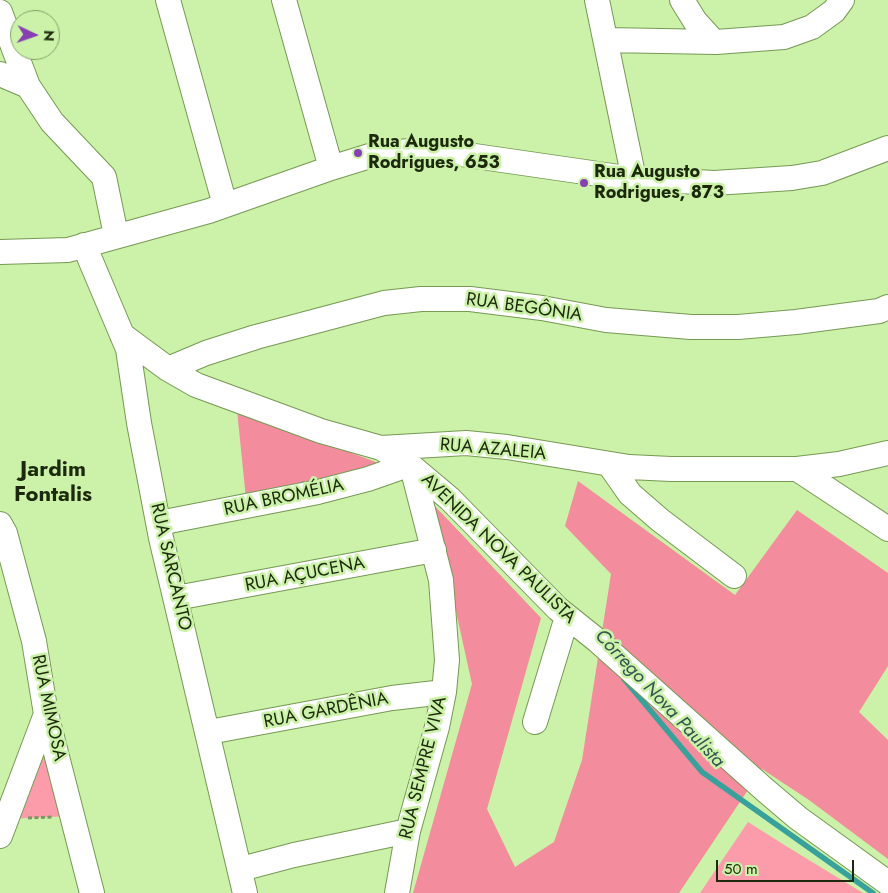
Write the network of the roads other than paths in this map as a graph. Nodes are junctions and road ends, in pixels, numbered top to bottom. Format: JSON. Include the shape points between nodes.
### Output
{"nodes":[{"id":1,"x":168,"y":0,"type":"edge"},
{"id":2,"x":284,"y":0,"type":"edge"},
{"id":3,"x":596,"y":0,"type":"edge"},
{"id":4,"x":682,"y":0,"type":"edge"},
{"id":5,"x":842,"y":0,"type":"edge"},
{"id":6,"x":0,"y":12,"type":"edge"},
{"id":7,"x":606,"y":40,"type":"junction"},
{"id":8,"x":714,"y":42,"type":"junction"},
{"id":9,"x":0,"y":74,"type":"edge"},
{"id":10,"x":28,"y":86,"type":"junction"},
{"id":11,"x":888,"y":148,"type":"edge"},
{"id":12,"x":331,"y":168,"type":"junction"},
{"id":13,"x":634,"y":179,"type":"junction"},
{"id":14,"x":225,"y":205,"type":"junction"},
{"id":15,"x":116,"y":235,"type":"junction"},
{"id":16,"x":84,"y":245,"type":"junction"},
{"id":17,"x":0,"y":252,"type":"edge"},
{"id":18,"x":888,"y":307,"type":"edge"},
{"id":19,"x":122,"y":335,"type":"junction"},
{"id":20,"x":168,"y":369,"type":"junction"},
{"id":21,"x":381,"y":448,"type":"junction"},
{"id":22,"x":888,"y":453,"type":"edge"},
{"id":23,"x":609,"y":464,"type":"junction"},
{"id":24,"x":410,"y":466,"type":"junction"},
{"id":25,"x":796,"y":469,"type":"junction"},
{"id":26,"x":158,"y":523,"type":"junction"},
{"id":27,"x":0,"y":524,"type":"edge"},
{"id":28,"x":888,"y":529,"type":"edge"},
{"id":29,"x":434,"y":550,"type":"junction"},
{"id":30,"x":734,"y":576,"type":"dead end"},
{"id":31,"x":176,"y":598,"type":"junction"},
{"id":32,"x":567,"y":617,"type":"junction"},
{"id":33,"x":444,"y":692,"type":"junction"},
{"id":34,"x":46,"y":714,"type":"junction"},
{"id":35,"x":535,"y":722,"type":"dead end"},
{"id":36,"x":209,"y":732,"type":"junction"},
{"id":37,"x":3,"y":827,"type":"edge"},
{"id":38,"x":408,"y":831,"type":"junction"},
{"id":39,"x":241,"y":869,"type":"junction"},
{"id":40,"x":888,"y":883,"type":"edge"},
{"id":41,"x":92,"y":893,"type":"edge"},
{"id":42,"x":245,"y":893,"type":"edge"},
{"id":43,"x":397,"y":893,"type":"edge"}],
"edges":[{"from":1,"to":14,"type":"street"},
{"from":2,"to":12,"type":"street"},
{"from":3,"to":7,"type":"street"},
{"from":4,"to":8,"type":"street"},
{"from":5,"to":8,"type":"street","via":[[812,27],[784,37]]},
{"from":6,"to":10,"type":"street"},
{"from":7,"to":8,"type":"street"},
{"from":7,"to":13,"type":"street"},
{"from":9,"to":10,"type":"street"},
{"from":10,"to":15,"type":"street","via":[[52,122],[104,177]]},
{"from":11,"to":13,"type":"street","via":[[832,170],[792,178],[714,183]]},
{"from":12,"to":13,"type":"street","via":[[376,154],[409,151],[454,153]]},
{"from":12,"to":14,"type":"street"},
{"from":14,"to":15,"type":"street"},
{"from":15,"to":16,"type":"street"},
{"from":16,"to":17,"type":"street","via":[[48,252]]},
{"from":16,"to":19,"type":"street","name":"RUA SARCANTO"},
{"from":18,"to":20,"type":"street","name":"RUA BEGÔNIA","via":[[796,322],[691,327],[615,321],[470,299],[384,303],[256,337]]},
{"from":19,"to":20,"type":"street","name":"RUA AZALEIA"},
{"from":19,"to":26,"type":"street","name":"RUA SARCANTO","via":[[128,349]]},
{"from":20,"to":21,"type":"street","name":"RUA AZALEIA","via":[[196,385],[236,401]]},
{"from":21,"to":23,"type":"street","name":"RUA AZALEIA","via":[[466,443]]},
{"from":21,"to":24,"type":"street","name":"AVENIDA NOVA PAULISTA"},
{"from":22,"to":25,"type":"street","name":"RUA AZALEIA"},
{"from":23,"to":25,"type":"street","name":"RUA AZALEIA","via":[[671,469]]},
{"from":23,"to":30,"type":"street","via":[[630,494]]},
{"from":24,"to":26,"type":"street","name":"RUA BROMÉLIA","via":[[318,492]]},
{"from":24,"to":29,"type":"street","name":"RUA SEMPRE VIVA"},
{"from":24,"to":32,"type":"street","name":"AVENIDA NOVA PAULISTA","via":[[470,519]]},
{"from":25,"to":28,"type":"street"},
{"from":26,"to":31,"type":"street","name":"RUA SARCANTO"},
{"from":27,"to":34,"type":"street","name":"RUA MIMOSA","via":[[34,641]]},
{"from":29,"to":31,"type":"street","name":"RUA AÇUCENA"},
{"from":29,"to":33,"type":"street","name":"RUA SEMPRE VIVA","via":[[441,580],[445,624],[447,660]]},
{"from":31,"to":36,"type":"street","name":"RUA SARCANTO"},
{"from":32,"to":35,"type":"street"},
{"from":32,"to":40,"type":"street","name":"AVENIDA NOVA PAULISTA","via":[[798,818]]},
{"from":33,"to":36,"type":"street","name":"RUA GARDÊNIA","via":[[392,698]]},
{"from":33,"to":38,"type":"street","name":"RUA SEMPRE VIVA"},
{"from":34,"to":37,"type":"street"},
{"from":34,"to":41,"type":"street","name":"RUA MIMOSA"},
{"from":36,"to":39,"type":"street","name":"RUA SARCANTO"},
{"from":38,"to":39,"type":"street"},
{"from":38,"to":43,"type":"street","name":"RUA SEMPRE VIVA"},
{"from":39,"to":42,"type":"street","name":"RUA SARCANTO"}]}
